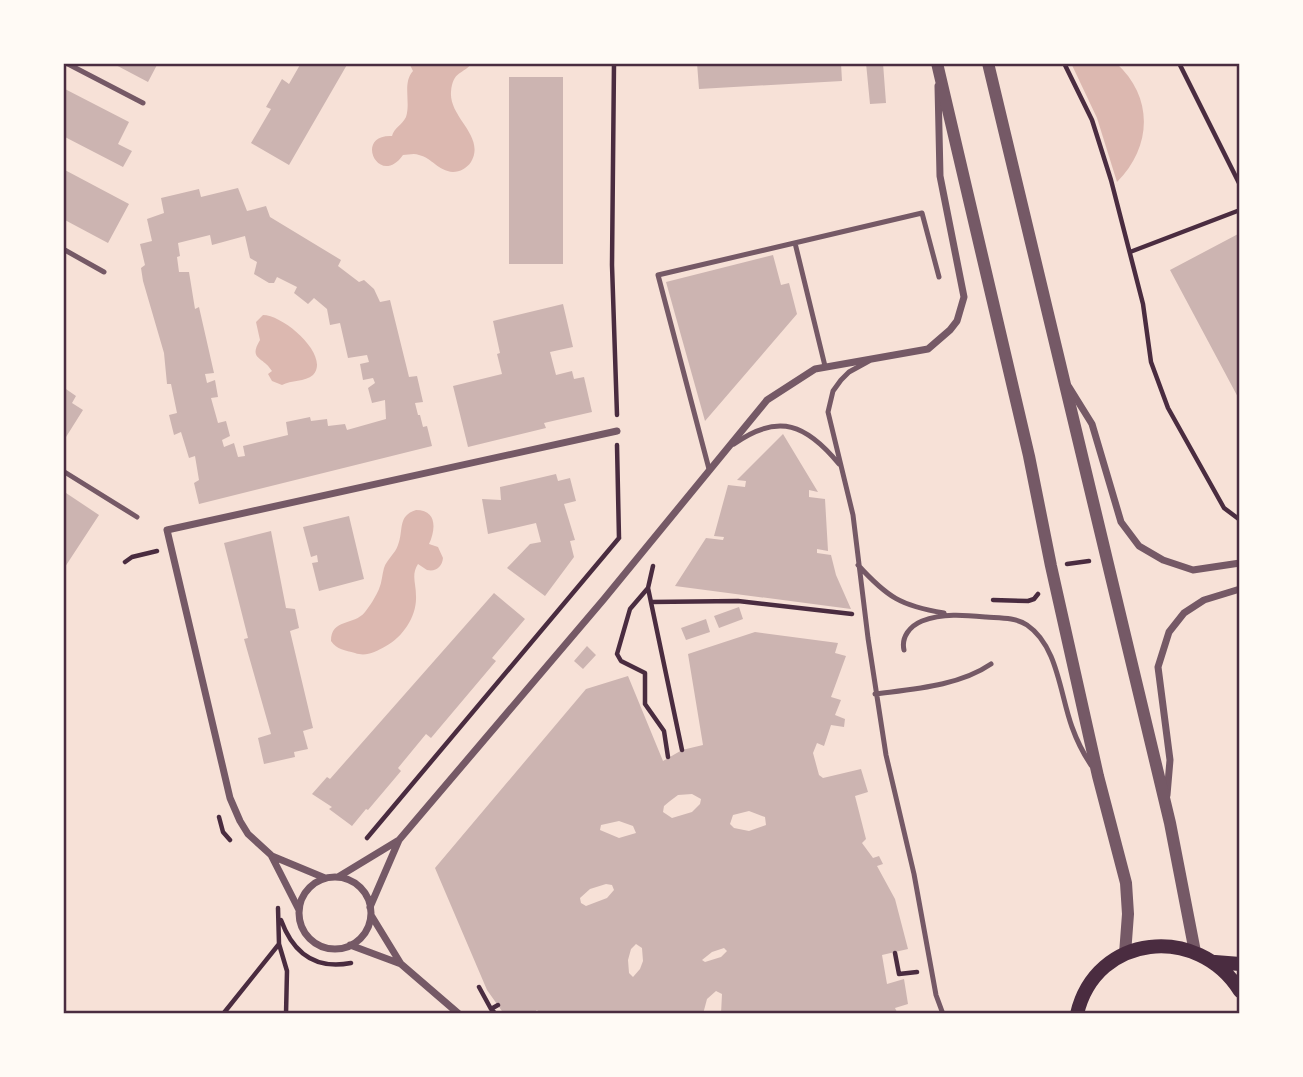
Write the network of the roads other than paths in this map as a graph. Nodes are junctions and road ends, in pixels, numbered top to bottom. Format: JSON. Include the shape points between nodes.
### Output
{"nodes":[{"id":1,"x":66,"y":63,"type":"edge"},
{"id":2,"x":988,"y":63,"type":"edge"},
{"id":3,"x":937,"y":66,"type":"edge"},
{"id":4,"x":143,"y":103,"type":"dead end"},
{"id":5,"x":795,"y":243,"type":"junction"},
{"id":6,"x":63,"y":249,"type":"edge"},
{"id":7,"x":104,"y":272,"type":"dead end"},
{"id":8,"x":939,"y":277,"type":"dead end"},
{"id":9,"x":872,"y":360,"type":"junction"},
{"id":10,"x":825,"y":366,"type":"junction"},
{"id":11,"x":1063,"y":377,"type":"junction"},
{"id":12,"x":617,"y":431,"type":"road end"},
{"id":13,"x":729,"y":447,"type":"junction"},
{"id":14,"x":841,"y":466,"type":"junction"},
{"id":15,"x":709,"y":470,"type":"junction"},
{"id":16,"x":63,"y":471,"type":"edge"},
{"id":17,"x":137,"y":517,"type":"dead end"},
{"id":18,"x":1240,"y":563,"type":"edge"},
{"id":19,"x":858,"y":565,"type":"junction"},
{"id":20,"x":1240,"y":589,"type":"edge"},
{"id":21,"x":952,"y":615,"type":"junction"},
{"id":22,"x":904,"y":650,"type":"dead end"},
{"id":23,"x":990,"y":664,"type":"dead end"},
{"id":24,"x":875,"y":694,"type":"junction"},
{"id":25,"x":1098,"y":776,"type":"junction"},
{"id":26,"x":1166,"y":807,"type":"junction"},
{"id":27,"x":399,"y":839,"type":"junction"},
{"id":28,"x":271,"y":855,"type":"junction"},
{"id":29,"x":338,"y":877,"type":"junction"},
{"id":30,"x":326,"y":878,"type":"junction"},
{"id":31,"x":299,"y":910,"type":"junction"},
{"id":32,"x":370,"y":910,"type":"junction"},
{"id":33,"x":350,"y":946,"type":"junction"},
{"id":34,"x":1195,"y":951,"type":"junction"},
{"id":35,"x":1125,"y":954,"type":"junction"},
{"id":36,"x":1214,"y":962,"type":"junction"},
{"id":37,"x":401,"y":964,"type":"junction"},
{"id":38,"x":1240,"y":964,"type":"edge"},
{"id":39,"x":1240,"y":991,"type":"edge"},
{"id":40,"x":459,"y":1014,"type":"edge"},
{"id":41,"x":943,"y":1014,"type":"edge"},
{"id":42,"x":1077,"y":1014,"type":"edge"}],
"edges":[{"from":1,"to":4,"type":"lane"},
{"from":2,"to":11,"type":"street"},
{"from":3,"to":9,"type":"street","via":[[940,176],[964,296],[957,321],[943,339],[928,349]]},
{"from":3,"to":25,"type":"street"},
{"from":5,"to":8,"type":"lane","via":[[922,212]]},
{"from":5,"to":10,"type":"lane"},
{"from":5,"to":15,"type":"lane","via":[[658,275]]},
{"from":6,"to":7,"type":"lane"},
{"from":9,"to":10,"type":"street"},
{"from":9,"to":14,"type":"lane","via":[[849,372],[829,402]]},
{"from":10,"to":13,"type":"street","via":[[767,400]]},
{"from":11,"to":18,"type":"street","via":[[1092,424],[1121,522],[1139,546],[1193,570]]},
{"from":11,"to":26,"type":"street"},
{"from":12,"to":28,"type":"street","via":[[167,530],[230,798],[248,834]]},
{"from":13,"to":14,"type":"lane","via":[[761,429],[803,429],[823,443]]},
{"from":13,"to":15,"type":"street"},
{"from":14,"to":19,"type":"lane","via":[[853,515]]},
{"from":15,"to":27,"type":"street"},
{"from":16,"to":17,"type":"lane"},
{"from":19,"to":21,"type":"lane","via":[[878,588],[901,603]]},
{"from":19,"to":24,"type":"lane"},
{"from":20,"to":26,"type":"street","via":[[1204,600],[1184,613],[1169,632],[1158,667],[1170,760]]},
{"from":21,"to":22,"type":"lane","via":[[933,617],[912,627],[904,638]]},
{"from":21,"to":25,"type":"lane","via":[[1017,620],[1036,633],[1052,660],[1082,752]]},
{"from":23,"to":24,"type":"lane","via":[[961,679]]},
{"from":24,"to":41,"type":"lane"},
{"from":25,"to":35,"type":"street","via":[[1126,883]]},
{"from":26,"to":34,"type":"street"},
{"from":27,"to":29,"type":"street"},
{"from":27,"to":32,"type":"street"},
{"from":28,"to":30,"type":"street"},
{"from":28,"to":31,"type":"street"},
{"from":29,"to":30,"type":"street"},
{"from":29,"to":32,"type":"street","via":[[359,887]]},
{"from":30,"to":31,"type":"street","via":[[304,895]]},
{"from":31,"to":33,"type":"street","via":[[304,932],[320,946]]},
{"from":32,"to":33,"type":"street","via":[[365,932]]},
{"from":32,"to":37,"type":"street"},
{"from":33,"to":37,"type":"street"},
{"from":34,"to":35,"type":"main road","via":[[1162,945]]},
{"from":34,"to":36,"type":"main road"},
{"from":35,"to":42,"type":"main road","via":[[1096,976]]},
{"from":36,"to":38,"type":"main road"},
{"from":36,"to":39,"type":"main road"},
{"from":37,"to":40,"type":"street"}]}
